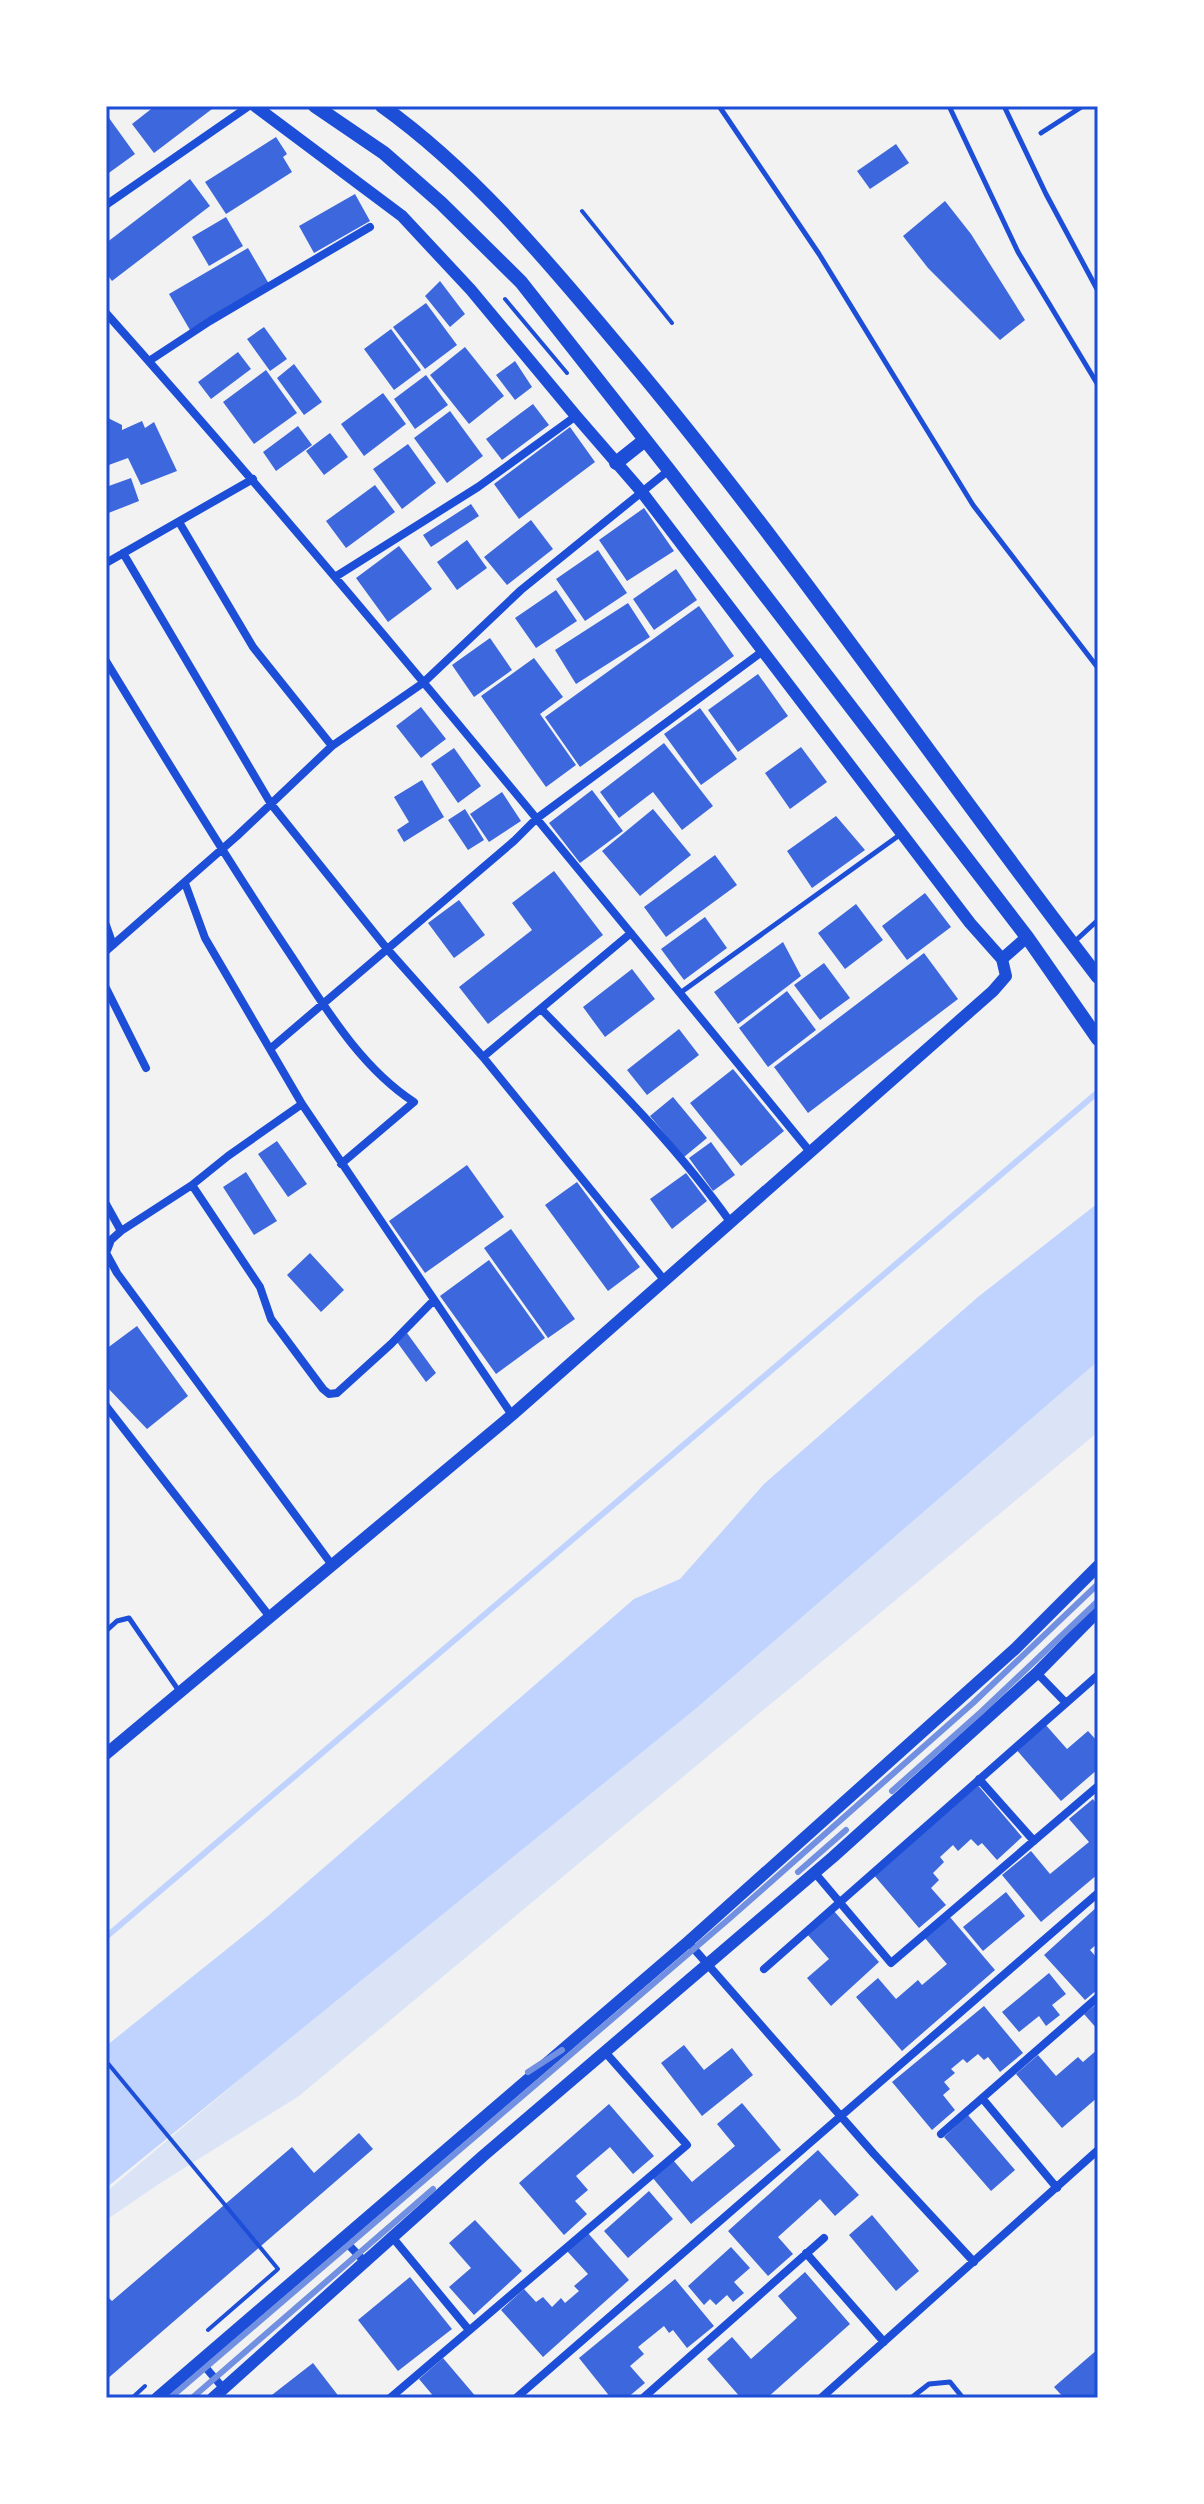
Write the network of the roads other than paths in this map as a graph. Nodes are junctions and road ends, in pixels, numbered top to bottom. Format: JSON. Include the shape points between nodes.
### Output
{"nodes":[{"id":1,"x":252,"y":106,"type":"edge"},
{"id":2,"x":315,"y":106,"type":"edge"},
{"id":3,"x":382,"y":106,"type":"edge"},
{"id":4,"x":719,"y":106,"type":"edge"},
{"id":5,"x":949,"y":106,"type":"edge"},
{"id":6,"x":1004,"y":106,"type":"edge"},
{"id":7,"x":1083,"y":106,"type":"edge"},
{"id":8,"x":1041,"y":133,"type":"dead end"},
{"id":9,"x":106,"y":205,"type":"edge"},
{"id":10,"x":370,"y":227,"type":"dead end"},
{"id":11,"x":1098,"y":291,"type":"edge"},
{"id":12,"x":106,"y":313,"type":"edge"},
{"id":13,"x":149,"y":361,"type":"junction"},
{"id":14,"x":1098,"y":385,"type":"edge"},
{"id":15,"x":576,"y":416,"type":"junction"},
{"id":16,"x":645,"y":440,"type":"junction"},
{"id":17,"x":616,"y":463,"type":"junction"},
{"id":18,"x":669,"y":470,"type":"junction"},
{"id":19,"x":253,"y":479,"type":"junction"},
{"id":20,"x":641,"y":491,"type":"junction"},
{"id":21,"x":179,"y":522,"type":"junction"},
{"id":22,"x":123,"y":553,"type":"junction"},
{"id":23,"x":106,"y":563,"type":"edge"},
{"id":24,"x":335,"y":577,"type":"junction"},
{"id":25,"x":763,"y":651,"type":"junction"},
{"id":26,"x":106,"y":661,"type":"edge"},
{"id":27,"x":1098,"y":668,"type":"edge"},
{"id":28,"x":423,"y":683,"type":"junction"},
{"id":29,"x":332,"y":746,"type":"junction"},
{"id":30,"x":271,"y":804,"type":"junction"},
{"id":31,"x":536,"y":819,"type":"junction"},
{"id":32,"x":902,"y":834,"type":"junction"},
{"id":33,"x":220,"y":850,"type":"junction"},
{"id":34,"x":185,"y":883,"type":"junction"},
{"id":35,"x":1098,"y":920,"type":"edge"},
{"id":36,"x":106,"y":925,"type":"edge"},
{"id":37,"x":631,"y":933,"type":"junction"},
{"id":38,"x":1027,"y":937,"type":"junction"},
{"id":39,"x":1072,"y":944,"type":"junction"},
{"id":40,"x":110,"y":948,"type":"edge"},
{"id":41,"x":388,"y":950,"type":"junction"},
{"id":42,"x":1002,"y":959,"type":"junction"},
{"id":43,"x":1098,"y":977,"type":"edge"},
{"id":44,"x":106,"y":988,"type":"edge"},
{"id":45,"x":680,"y":993,"type":"junction"},
{"id":46,"x":322,"y":1003,"type":"junction"},
{"id":47,"x":542,"y":1010,"type":"junction"},
{"id":48,"x":1096,"y":1036,"type":"edge"},
{"id":49,"x":270,"y":1049,"type":"junction"},
{"id":50,"x":483,"y":1057,"type":"junction"},
{"id":51,"x":146,"y":1068,"type":"dead end"},
{"id":52,"x":302,"y":1104,"type":"junction"},
{"id":53,"x":811,"y":1153,"type":"junction"},
{"id":54,"x":341,"y":1164,"type":"junction"},
{"id":55,"x":192,"y":1185,"type":"junction"},
{"id":56,"x":106,"y":1204,"type":"edge"},
{"id":57,"x":731,"y":1223,"type":"junction"},
{"id":58,"x":121,"y":1231,"type":"junction"},
{"id":59,"x":665,"y":1281,"type":"junction"},
{"id":60,"x":434,"y":1300,"type":"junction"},
{"id":61,"x":106,"y":1406,"type":"edge"},
{"id":62,"x":512,"y":1415,"type":"junction"},
{"id":63,"x":332,"y":1565,"type":"junction"},
{"id":64,"x":1098,"y":1566,"type":"edge"},
{"id":65,"x":1098,"y":1611,"type":"edge"},
{"id":66,"x":270,"y":1617,"type":"junction"},
{"id":67,"x":106,"y":1631,"type":"edge"},
{"id":68,"x":1037,"y":1673,"type":"junction"},
{"id":69,"x":1098,"y":1675,"type":"edge"},
{"id":70,"x":179,"y":1692,"type":"junction"},
{"id":71,"x":1066,"y":1703,"type":"junction"},
{"id":72,"x":106,"y":1754,"type":"edge"},
{"id":73,"x":979,"y":1779,"type":"junction"},
{"id":74,"x":1097,"y":1789,"type":"edge"},
{"id":75,"x":1034,"y":1841,"type":"junction"},
{"id":76,"x":815,"y":1873,"type":"junction"},
{"id":77,"x":1098,"y":1893,"type":"edge"},
{"id":78,"x":839,"y":1901,"type":"junction"},
{"id":79,"x":688,"y":1942,"type":"junction"},
{"id":80,"x":708,"y":1964,"type":"junction"},
{"id":81,"x":764,"y":1969,"type":"dead end"},
{"id":82,"x":1098,"y":1997,"type":"edge"},
{"id":83,"x":605,"y":2052,"type":"junction"},
{"id":84,"x":982,"y":2098,"type":"junction"},
{"id":85,"x":842,"y":2116,"type":"junction"},
{"id":86,"x":941,"y":2134,"type":"dead end"},
{"id":87,"x":1098,"y":2150,"type":"edge"},
{"id":88,"x":1057,"y":2188,"type":"junction"},
{"id":89,"x":342,"y":2238,"type":"junction"},
{"id":90,"x":393,"y":2238,"type":"junction"},
{"id":91,"x":824,"y":2238,"type":"dead end"},
{"id":92,"x":806,"y":2253,"type":"junction"},
{"id":93,"x":974,"y":2262,"type":"junction"},
{"id":94,"x":366,"y":2263,"type":"junction"},
{"id":95,"x":469,"y":2330,"type":"junction"},
{"id":96,"x":884,"y":2342,"type":"junction"},
{"id":97,"x":200,"y":2361,"type":"junction"},
{"id":98,"x":224,"y":2389,"type":"junction"},
{"id":99,"x":157,"y":2398,"type":"edge"},
{"id":100,"x":213,"y":2398,"type":"edge"},
{"id":101,"x":390,"y":2398,"type":"edge"},
{"id":102,"x":516,"y":2398,"type":"edge"},
{"id":103,"x":643,"y":2398,"type":"edge"},
{"id":104,"x":821,"y":2398,"type":"edge"},
{"id":105,"x":911,"y":2398,"type":"edge"},
{"id":106,"x":963,"y":2398,"type":"edge"}],
"edges":[{"from":1,"to":9,"type":"street"},
{"from":1,"to":15,"type":"street","via":[[402,216]]},
{"from":2,"to":16,"type":"main road","via":[[384,153],[521,282]]},
{"from":3,"to":39,"type":"main road","via":[[467,176],[547,261],[701,444]]},
{"from":4,"to":27,"type":"lane","via":[[819,254],[973,505]]},
{"from":5,"to":14,"type":"lane","via":[[1018,252]]},
{"from":6,"to":11,"type":"lane"},
{"from":7,"to":8,"type":"lane"},
{"from":10,"to":13,"type":"street"},
{"from":12,"to":13,"type":"street"},
{"from":13,"to":19,"type":"street"},
{"from":15,"to":17,"type":"street"},
{"from":15,"to":24,"type":"street","via":[[478,487]]},
{"from":16,"to":17,"type":"main road"},
{"from":16,"to":18,"type":"main road"},
{"from":17,"to":20,"type":"street"},
{"from":18,"to":20,"type":"street"},
{"from":18,"to":38,"type":"main road"},
{"from":19,"to":21,"type":"street"},
{"from":19,"to":24,"type":"street"},
{"from":20,"to":25,"type":"street"},
{"from":20,"to":28,"type":"street","via":[[521,590]]},
{"from":21,"to":22,"type":"street"},
{"from":21,"to":29,"type":"street","via":[[253,647]]},
{"from":22,"to":23,"type":"street"},
{"from":22,"to":30,"type":"street"},
{"from":24,"to":28,"type":"street"},
{"from":25,"to":31,"type":"street"},
{"from":25,"to":32,"type":"street"},
{"from":26,"to":33,"type":"street"},
{"from":28,"to":29,"type":"street"},
{"from":28,"to":31,"type":"street"},
{"from":29,"to":30,"type":"street"},
{"from":30,"to":33,"type":"street"},
{"from":30,"to":41,"type":"street"},
{"from":31,"to":37,"type":"street"},
{"from":31,"to":41,"type":"street"},
{"from":32,"to":42,"type":"street"},
{"from":32,"to":45,"type":"lane"},
{"from":33,"to":34,"type":"street"},
{"from":33,"to":46,"type":"street"},
{"from":34,"to":40,"type":"street"},
{"from":34,"to":49,"type":"street","via":[[205,938]]},
{"from":35,"to":39,"type":"lane"},
{"from":36,"to":40,"type":"street"},
{"from":37,"to":45,"type":"street"},
{"from":37,"to":47,"type":"street"},
{"from":38,"to":42,"type":"street"},
{"from":38,"to":48,"type":"main road"},
{"from":39,"to":43,"type":"main road"},
{"from":41,"to":46,"type":"street"},
{"from":41,"to":50,"type":"street"},
{"from":42,"to":53,"type":"street","via":[[1006,976],[993,991]]},
{"from":44,"to":51,"type":"street"},
{"from":45,"to":53,"type":"street"},
{"from":46,"to":49,"type":"street"},
{"from":46,"to":54,"type":"street","via":[[373,1069],[414,1102]]},
{"from":47,"to":50,"type":"street"},
{"from":47,"to":57,"type":"street","via":[[674,1149]]},
{"from":49,"to":52,"type":"street"},
{"from":50,"to":59,"type":"street"},
{"from":52,"to":54,"type":"street"},
{"from":52,"to":55,"type":"street"},
{"from":53,"to":57,"type":"street"},
{"from":54,"to":60,"type":"street"},
{"from":55,"to":58,"type":"street"},
{"from":55,"to":60,"type":"street","via":[[260,1287],[271,1319],[329,1394],[337,1393],[382,1353]]},
{"from":56,"to":58,"type":"street"},
{"from":57,"to":59,"type":"street"},
{"from":58,"to":63,"type":"street","via":[[106,1253],[117,1273]]},
{"from":59,"to":62,"type":"street"},
{"from":60,"to":62,"type":"street"},
{"from":61,"to":66,"type":"street"},
{"from":62,"to":63,"type":"street"},
{"from":63,"to":66,"type":"street"},
{"from":64,"to":79,"type":"street","via":[[1015,1649]]},
{"from":65,"to":68,"type":"street"},
{"from":66,"to":70,"type":"street"},
{"from":67,"to":70,"type":"lane","via":[[129,1618]]},
{"from":68,"to":71,"type":"street"},
{"from":68,"to":76,"type":"street"},
{"from":69,"to":71,"type":"street"},
{"from":70,"to":72,"type":"street"},
{"from":71,"to":73,"type":"street"},
{"from":73,"to":75,"type":"street"},
{"from":73,"to":78,"type":"street"},
{"from":74,"to":75,"type":"street"},
{"from":75,"to":78,"type":"street","via":[[891,1963]]},
{"from":76,"to":78,"type":"street"},
{"from":76,"to":80,"type":"street"},
{"from":77,"to":85,"type":"street"},
{"from":78,"to":81,"type":"street"},
{"from":79,"to":80,"type":"street"},
{"from":79,"to":89,"type":"street"},
{"from":80,"to":83,"type":"street"},
{"from":80,"to":85,"type":"street"},
{"from":82,"to":84,"type":"street"},
{"from":83,"to":90,"type":"street"},
{"from":83,"to":95,"type":"street","via":[[687,2145]]},
{"from":84,"to":86,"type":"street"},
{"from":84,"to":88,"type":"street"},
{"from":85,"to":93,"type":"street"},
{"from":85,"to":102,"type":"street"},
{"from":87,"to":88,"type":"street"},
{"from":88,"to":93,"type":"street"},
{"from":89,"to":94,"type":"street"},
{"from":89,"to":97,"type":"street"},
{"from":90,"to":94,"type":"street"},
{"from":90,"to":95,"type":"street"},
{"from":91,"to":92,"type":"street"},
{"from":92,"to":96,"type":"street"},
{"from":92,"to":103,"type":"street"},
{"from":93,"to":96,"type":"street"},
{"from":94,"to":98,"type":"street"},
{"from":95,"to":101,"type":"street"},
{"from":96,"to":104,"type":"street"},
{"from":97,"to":98,"type":"street"},
{"from":97,"to":99,"type":"street"},
{"from":98,"to":100,"type":"street"},
{"from":105,"to":106,"type":"lane","via":[[929,2384],[950,2382]]}]}
